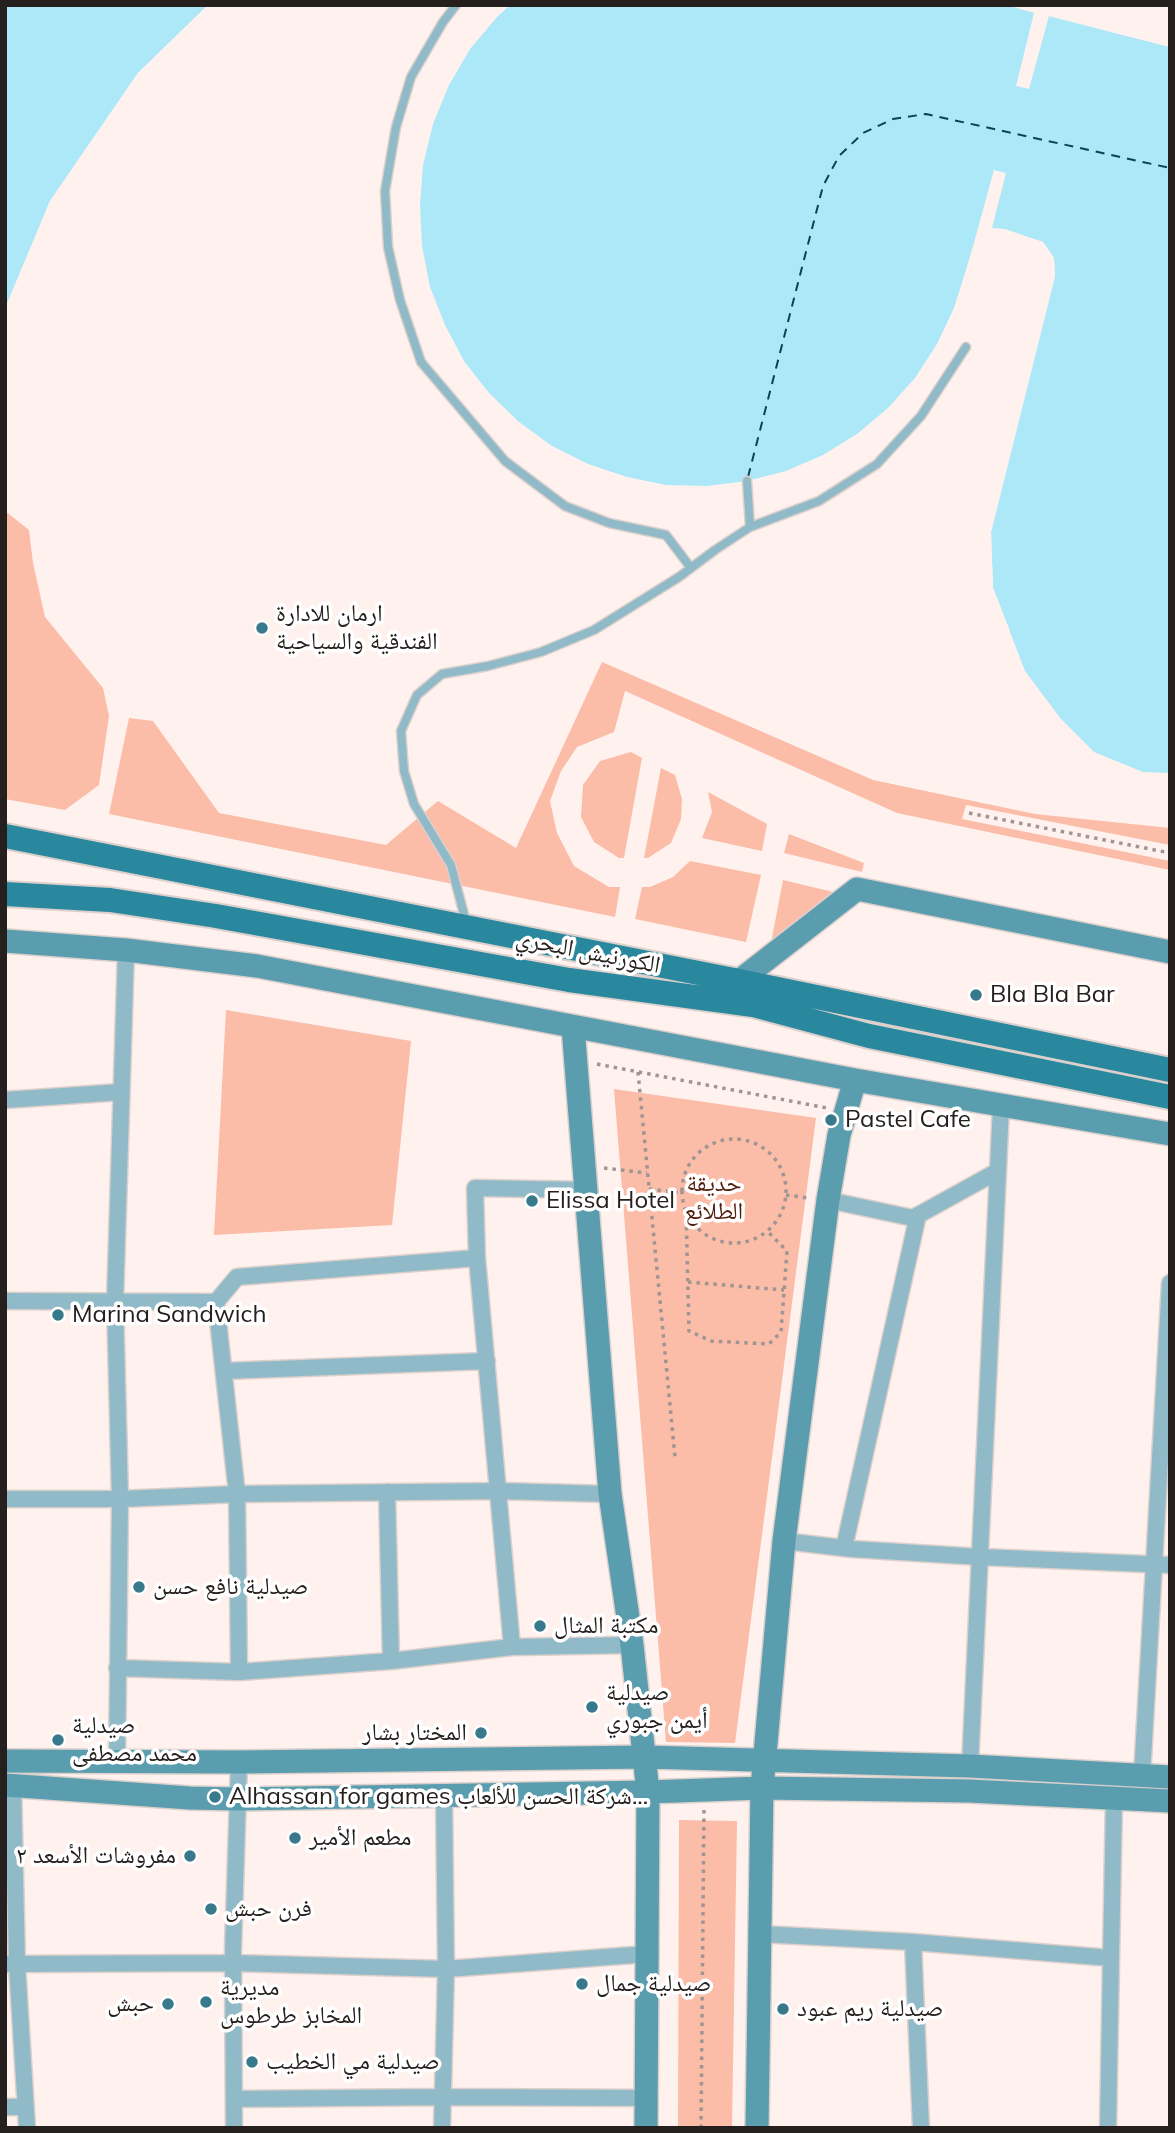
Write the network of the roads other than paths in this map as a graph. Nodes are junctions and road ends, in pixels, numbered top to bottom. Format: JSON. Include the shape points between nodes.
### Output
{"nodes":[{"id":1,"x":456,"y":5,"type":"edge"},
{"id":2,"x":966,"y":347,"type":"dead end"},
{"id":3,"x":747,"y":481,"type":"dead end"},
{"id":4,"x":750,"y":527,"type":"junction"},
{"id":5,"x":691,"y":568,"type":"junction"},
{"id":6,"x":5,"y":836,"type":"edge"},
{"id":7,"x":6,"y":894,"type":"edge"},
{"id":8,"x":468,"y":928,"type":"junction"},
{"id":9,"x":5,"y":941,"type":"edge"},
{"id":10,"x":126,"y":950,"type":"junction"},
{"id":11,"x":1170,"y":952,"type":"edge"},
{"id":12,"x":739,"y":981,"type":"junction"},
{"id":13,"x":573,"y":1027,"type":"junction"},
{"id":14,"x":1170,"y":1069,"type":"edge"},
{"id":15,"x":855,"y":1080,"type":"junction"},
{"id":16,"x":121,"y":1092,"type":"junction"},
{"id":17,"x":1170,"y":1097,"type":"edge"},
{"id":18,"x":5,"y":1100,"type":"edge"},
{"id":19,"x":1001,"y":1106,"type":"junction"},
{"id":20,"x":1170,"y":1134,"type":"edge"},
{"id":21,"x":998,"y":1171,"type":"junction"},
{"id":22,"x":586,"y":1190,"type":"junction"},
{"id":23,"x":828,"y":1200,"type":"junction"},
{"id":24,"x":918,"y":1215,"type":"junction"},
{"id":25,"x":477,"y":1258,"type":"junction"},
{"id":26,"x":1170,"y":1283,"type":"edge"},
{"id":27,"x":5,"y":1301,"type":"edge"},
{"id":28,"x":216,"y":1302,"type":"junction"},
{"id":29,"x":115,"y":1303,"type":"junction"},
{"id":30,"x":487,"y":1361,"type":"junction"},
{"id":31,"x":224,"y":1371,"type":"junction"},
{"id":32,"x":499,"y":1491,"type":"junction"},
{"id":33,"x":387,"y":1492,"type":"junction"},
{"id":34,"x":237,"y":1494,"type":"junction"},
{"id":35,"x":610,"y":1494,"type":"junction"},
{"id":36,"x":5,"y":1499,"type":"edge"},
{"id":37,"x":120,"y":1499,"type":"junction"},
{"id":38,"x":784,"y":1541,"type":"junction"},
{"id":39,"x":844,"y":1548,"type":"junction"},
{"id":40,"x":981,"y":1557,"type":"junction"},
{"id":41,"x":1161,"y":1565,"type":"edge"},
{"id":42,"x":632,"y":1645,"type":"junction"},
{"id":43,"x":512,"y":1647,"type":"junction"},
{"id":44,"x":391,"y":1661,"type":"junction"},
{"id":45,"x":117,"y":1668,"type":"junction"},
{"id":46,"x":239,"y":1672,"type":"junction"},
{"id":47,"x":646,"y":1757,"type":"junction"},
{"id":48,"x":764,"y":1759,"type":"junction"},
{"id":49,"x":5,"y":1761,"type":"edge"},
{"id":50,"x":117,"y":1762,"type":"junction"},
{"id":51,"x":239,"y":1762,"type":"junction"},
{"id":52,"x":970,"y":1766,"type":"junction"},
{"id":53,"x":1142,"y":1776,"type":"junction"},
{"id":54,"x":1170,"y":1777,"type":"edge"},
{"id":55,"x":9,"y":1785,"type":"edge"},
{"id":56,"x":762,"y":1788,"type":"junction"},
{"id":57,"x":648,"y":1792,"type":"junction"},
{"id":58,"x":444,"y":1795,"type":"junction"},
{"id":59,"x":1114,"y":1798,"type":"junction"},
{"id":60,"x":238,"y":1799,"type":"junction"},
{"id":61,"x":1170,"y":1801,"type":"edge"},
{"id":62,"x":760,"y":1934,"type":"junction"},
{"id":63,"x":913,"y":1942,"type":"junction"},
{"id":64,"x":647,"y":1954,"type":"junction"},
{"id":65,"x":1111,"y":1958,"type":"junction"},
{"id":66,"x":233,"y":1963,"type":"junction"},
{"id":67,"x":11,"y":1964,"type":"edge"},
{"id":68,"x":446,"y":1969,"type":"junction"},
{"id":69,"x":442,"y":2097,"type":"junction"},
{"id":70,"x":646,"y":2098,"type":"junction"},
{"id":71,"x":235,"y":2099,"type":"junction"},
{"id":72,"x":5,"y":2107,"type":"edge"},
{"id":73,"x":25,"y":2107,"type":"junction"},
{"id":74,"x":27,"y":2128,"type":"edge"},
{"id":75,"x":234,"y":2128,"type":"edge"},
{"id":76,"x":442,"y":2128,"type":"edge"},
{"id":77,"x":646,"y":2128,"type":"edge"},
{"id":78,"x":757,"y":2128,"type":"edge"},
{"id":79,"x":922,"y":2128,"type":"edge"},
{"id":80,"x":1108,"y":2128,"type":"edge"}],
"edges":[{"from":1,"to":5,"type":"lane","via":[[411,77],[396,127],[385,191],[388,247],[421,362],[505,461],[565,506],[609,523],[666,535]]},
{"from":2,"to":4,"type":"lane","via":[[921,416],[877,464],[820,500]]},
{"from":3,"to":4,"type":"lane"},
{"from":4,"to":5,"type":"lane"},
{"from":5,"to":8,"type":"lane","via":[[594,630],[541,652],[442,674],[417,695],[401,731],[404,771],[414,804],[451,865]]},
{"from":6,"to":8,"type":"main road","name":"الكورنيش البحري"},
{"from":7,"to":17,"type":"main road","name":"الكورنيش البحري","via":[[110,900],[569,980],[753,1005],[869,1036]]},
{"from":8,"to":12,"type":"main road","name":"الكورنيش البحري"},
{"from":9,"to":10,"type":"street"},
{"from":10,"to":13,"type":"street","via":[[257,966]]},
{"from":10,"to":16,"type":"street"},
{"from":11,"to":12,"type":"street","via":[[858,889]]},
{"from":12,"to":14,"type":"main road","name":"الكورنيش البحري"},
{"from":13,"to":15,"type":"street"},
{"from":13,"to":22,"type":"street"},
{"from":15,"to":19,"type":"street"},
{"from":15,"to":23,"type":"street","via":[[839,1135]]},
{"from":16,"to":18,"type":"street"},
{"from":16,"to":29,"type":"street"},
{"from":19,"to":20,"type":"street"},
{"from":19,"to":21,"type":"street"},
{"from":21,"to":24,"type":"street"},
{"from":21,"to":40,"type":"street"},
{"from":22,"to":25,"type":"street","via":[[475,1188]]},
{"from":22,"to":35,"type":"street"},
{"from":23,"to":24,"type":"street","via":[[913,1218]]},
{"from":23,"to":38,"type":"street"},
{"from":24,"to":39,"type":"street"},
{"from":25,"to":28,"type":"street","via":[[237,1278]]},
{"from":25,"to":30,"type":"street"},
{"from":26,"to":41,"type":"street"},
{"from":27,"to":29,"type":"street"},
{"from":28,"to":29,"type":"street"},
{"from":28,"to":31,"type":"street"},
{"from":29,"to":37,"type":"street"},
{"from":30,"to":31,"type":"street"},
{"from":30,"to":32,"type":"street"},
{"from":31,"to":34,"type":"street"},
{"from":32,"to":33,"type":"street"},
{"from":32,"to":35,"type":"street"},
{"from":32,"to":43,"type":"street"},
{"from":33,"to":34,"type":"street"},
{"from":33,"to":44,"type":"street"},
{"from":34,"to":37,"type":"street"},
{"from":34,"to":46,"type":"street"},
{"from":35,"to":42,"type":"street"},
{"from":36,"to":37,"type":"street"},
{"from":37,"to":45,"type":"street"},
{"from":38,"to":39,"type":"street"},
{"from":38,"to":48,"type":"street"},
{"from":39,"to":40,"type":"street"},
{"from":40,"to":41,"type":"street"},
{"from":40,"to":52,"type":"street"},
{"from":41,"to":53,"type":"street"},
{"from":42,"to":43,"type":"street"},
{"from":42,"to":47,"type":"street"},
{"from":43,"to":44,"type":"street"},
{"from":44,"to":46,"type":"street"},
{"from":45,"to":46,"type":"street"},
{"from":45,"to":50,"type":"street"},
{"from":47,"to":48,"type":"street"},
{"from":47,"to":51,"type":"street"},
{"from":47,"to":57,"type":"street"},
{"from":48,"to":52,"type":"street"},
{"from":48,"to":56,"type":"street"},
{"from":49,"to":50,"type":"street"},
{"from":50,"to":51,"type":"street"},
{"from":51,"to":60,"type":"street"},
{"from":52,"to":53,"type":"street"},
{"from":53,"to":54,"type":"street"},
{"from":55,"to":60,"type":"street"},
{"from":55,"to":67,"type":"street"},
{"from":56,"to":57,"type":"street"},
{"from":56,"to":59,"type":"street"},
{"from":56,"to":62,"type":"street"},
{"from":57,"to":58,"type":"street"},
{"from":57,"to":64,"type":"street"},
{"from":58,"to":60,"type":"street"},
{"from":58,"to":68,"type":"street"},
{"from":59,"to":61,"type":"street"},
{"from":59,"to":65,"type":"street"},
{"from":60,"to":66,"type":"street"},
{"from":62,"to":63,"type":"street"},
{"from":62,"to":78,"type":"street"},
{"from":63,"to":65,"type":"street"},
{"from":63,"to":79,"type":"street"},
{"from":64,"to":68,"type":"street"},
{"from":64,"to":70,"type":"street"},
{"from":65,"to":80,"type":"street"},
{"from":66,"to":67,"type":"street"},
{"from":66,"to":68,"type":"street"},
{"from":66,"to":71,"type":"street"},
{"from":67,"to":73,"type":"street"},
{"from":68,"to":69,"type":"street"},
{"from":69,"to":70,"type":"street"},
{"from":69,"to":71,"type":"street"},
{"from":69,"to":76,"type":"street"},
{"from":70,"to":77,"type":"street"},
{"from":71,"to":75,"type":"street"},
{"from":72,"to":73,"type":"street"},
{"from":73,"to":74,"type":"street"}]}
